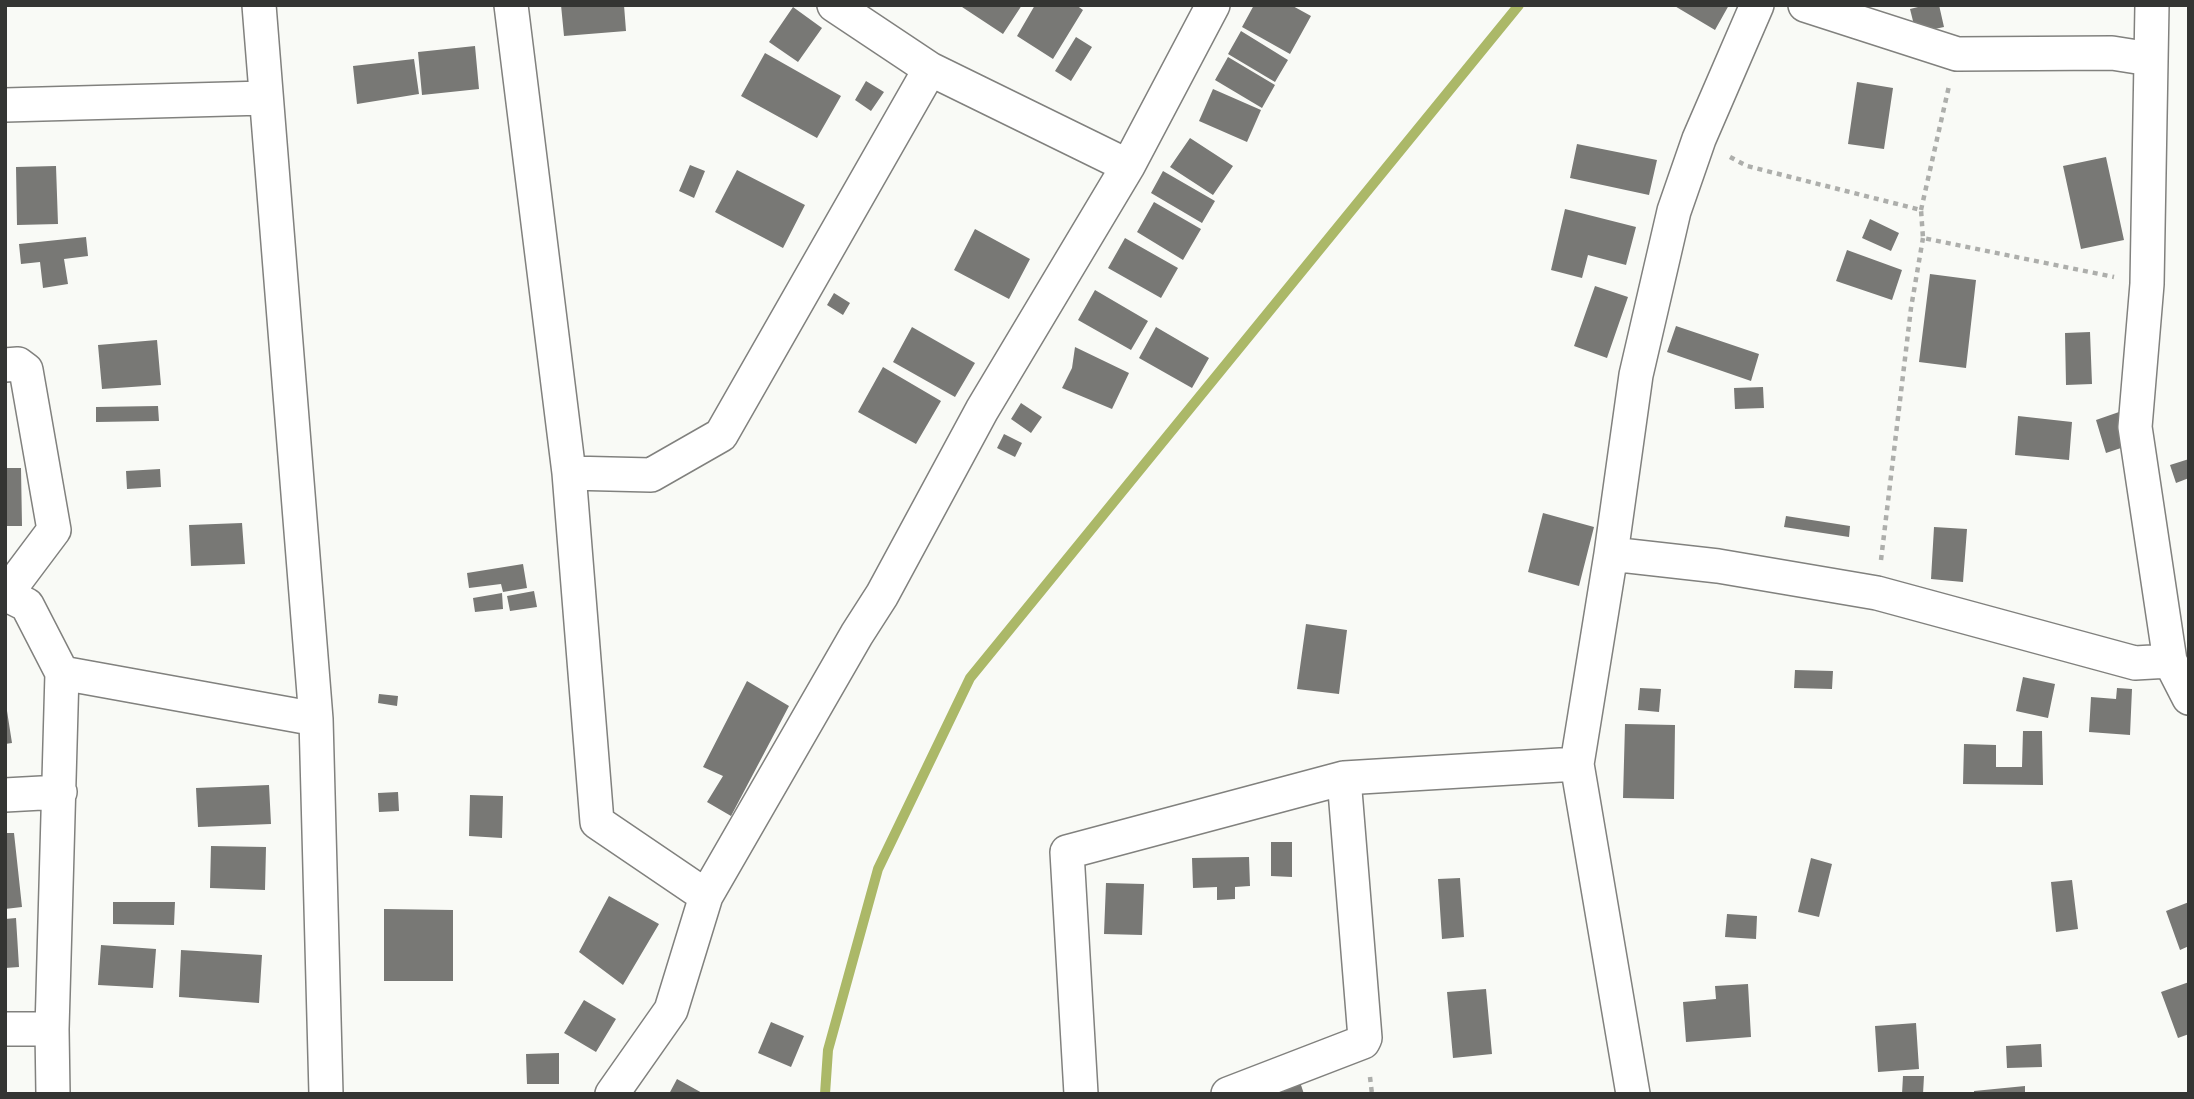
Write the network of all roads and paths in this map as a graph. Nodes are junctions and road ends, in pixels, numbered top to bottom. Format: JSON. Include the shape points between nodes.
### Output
{"nodes":[{"id":1,"x":260,"y":5,"type":"edge"},
{"id":2,"x":511,"y":5,"type":"edge"},
{"id":3,"x":834,"y":5,"type":"edge"},
{"id":4,"x":1213,"y":5,"type":"edge"},
{"id":5,"x":1757,"y":5,"type":"edge"},
{"id":6,"x":1805,"y":5,"type":"edge"},
{"id":7,"x":2152,"y":5,"type":"edge"},
{"id":8,"x":1957,"y":54,"type":"junction"},
{"id":9,"x":2150,"y":59,"type":"junction"},
{"id":10,"x":930,"y":69,"type":"junction"},
{"id":11,"x":265,"y":98,"type":"junction"},
{"id":12,"x":5,"y":106,"type":"edge"},
{"id":13,"x":1699,"y":139,"type":"junction"},
{"id":14,"x":1128,"y":166,"type":"junction"},
{"id":15,"x":1922,"y":210,"type":"junction"},
{"id":16,"x":1923,"y":238,"type":"junction"},
{"id":17,"x":2147,"y":284,"type":"junction"},
{"id":18,"x":5,"y":365,"type":"edge"},
{"id":19,"x":569,"y":472,"type":"junction"},
{"id":20,"x":1611,"y":554,"type":"junction"},
{"id":21,"x":1877,"y":593,"type":"junction"},
{"id":22,"x":6,"y":594,"type":"edge"},
{"id":23,"x":2171,"y":661,"type":"junction"},
{"id":24,"x":62,"y":673,"type":"junction"},
{"id":25,"x":2189,"y":698,"type":"edge"},
{"id":26,"x":316,"y":719,"type":"junction"},
{"id":27,"x":1577,"y":764,"type":"junction"},
{"id":28,"x":1343,"y":778,"type":"junction"},
{"id":29,"x":60,"y":792,"type":"junction"},
{"id":30,"x":5,"y":795,"type":"edge"},
{"id":31,"x":706,"y":896,"type":"junction"},
{"id":32,"x":52,"y":1028,"type":"junction"},
{"id":33,"x":5,"y":1029,"type":"edge"},
{"id":34,"x":52,"y":1094,"type":"edge"},
{"id":35,"x":326,"y":1094,"type":"edge"},
{"id":36,"x":612,"y":1094,"type":"edge"},
{"id":37,"x":1081,"y":1094,"type":"edge"},
{"id":38,"x":1228,"y":1094,"type":"edge"},
{"id":39,"x":1633,"y":1094,"type":"edge"}],
"edges":[{"from":1,"to":11,"type":"street"},
{"from":2,"to":19,"type":"street"},
{"from":3,"to":10,"type":"street"},
{"from":4,"to":14,"type":"street"},
{"from":5,"to":13,"type":"street"},
{"from":6,"to":8,"type":"street"},
{"from":7,"to":9,"type":"street"},
{"from":8,"to":9,"type":"street","via":[[2112,53]]},
{"from":8,"to":15,"type":"path"},
{"from":9,"to":17,"type":"street"},
{"from":10,"to":14,"type":"street"},
{"from":10,"to":19,"type":"street","via":[[721,435],[651,475]]},
{"from":11,"to":12,"type":"street"},
{"from":11,"to":26,"type":"street"},
{"from":13,"to":15,"type":"path","via":[[1747,166]]},
{"from":13,"to":20,"type":"street","via":[[1674,211],[1636,375]]},
{"from":14,"to":31,"type":"street","via":[[982,410],[882,595]]},
{"from":15,"to":16,"type":"path"},
{"from":16,"to":17,"type":"path"},
{"from":16,"to":21,"type":"path"},
{"from":17,"to":23,"type":"street","via":[[2135,427]]},
{"from":18,"to":22,"type":"street","via":[[18,364],[26,370],[54,530]]},
{"from":19,"to":31,"type":"street","via":[[597,822]]},
{"from":20,"to":21,"type":"street","via":[[1718,566]]},
{"from":20,"to":27,"type":"street"},
{"from":21,"to":23,"type":"street","via":[[2135,663]]},
{"from":22,"to":24,"type":"street","via":[[27,605]]},
{"from":23,"to":25,"type":"street"},
{"from":24,"to":26,"type":"street"},
{"from":24,"to":29,"type":"street"},
{"from":26,"to":35,"type":"street"},
{"from":27,"to":28,"type":"street"},
{"from":27,"to":39,"type":"street"},
{"from":28,"to":37,"type":"street","via":[[1067,852]]},
{"from":28,"to":38,"type":"street","via":[[1365,1038]]},
{"from":29,"to":30,"type":"street"},
{"from":29,"to":32,"type":"street"},
{"from":31,"to":36,"type":"street","via":[[671,1010]]},
{"from":32,"to":33,"type":"street"},
{"from":32,"to":34,"type":"street"}]}
